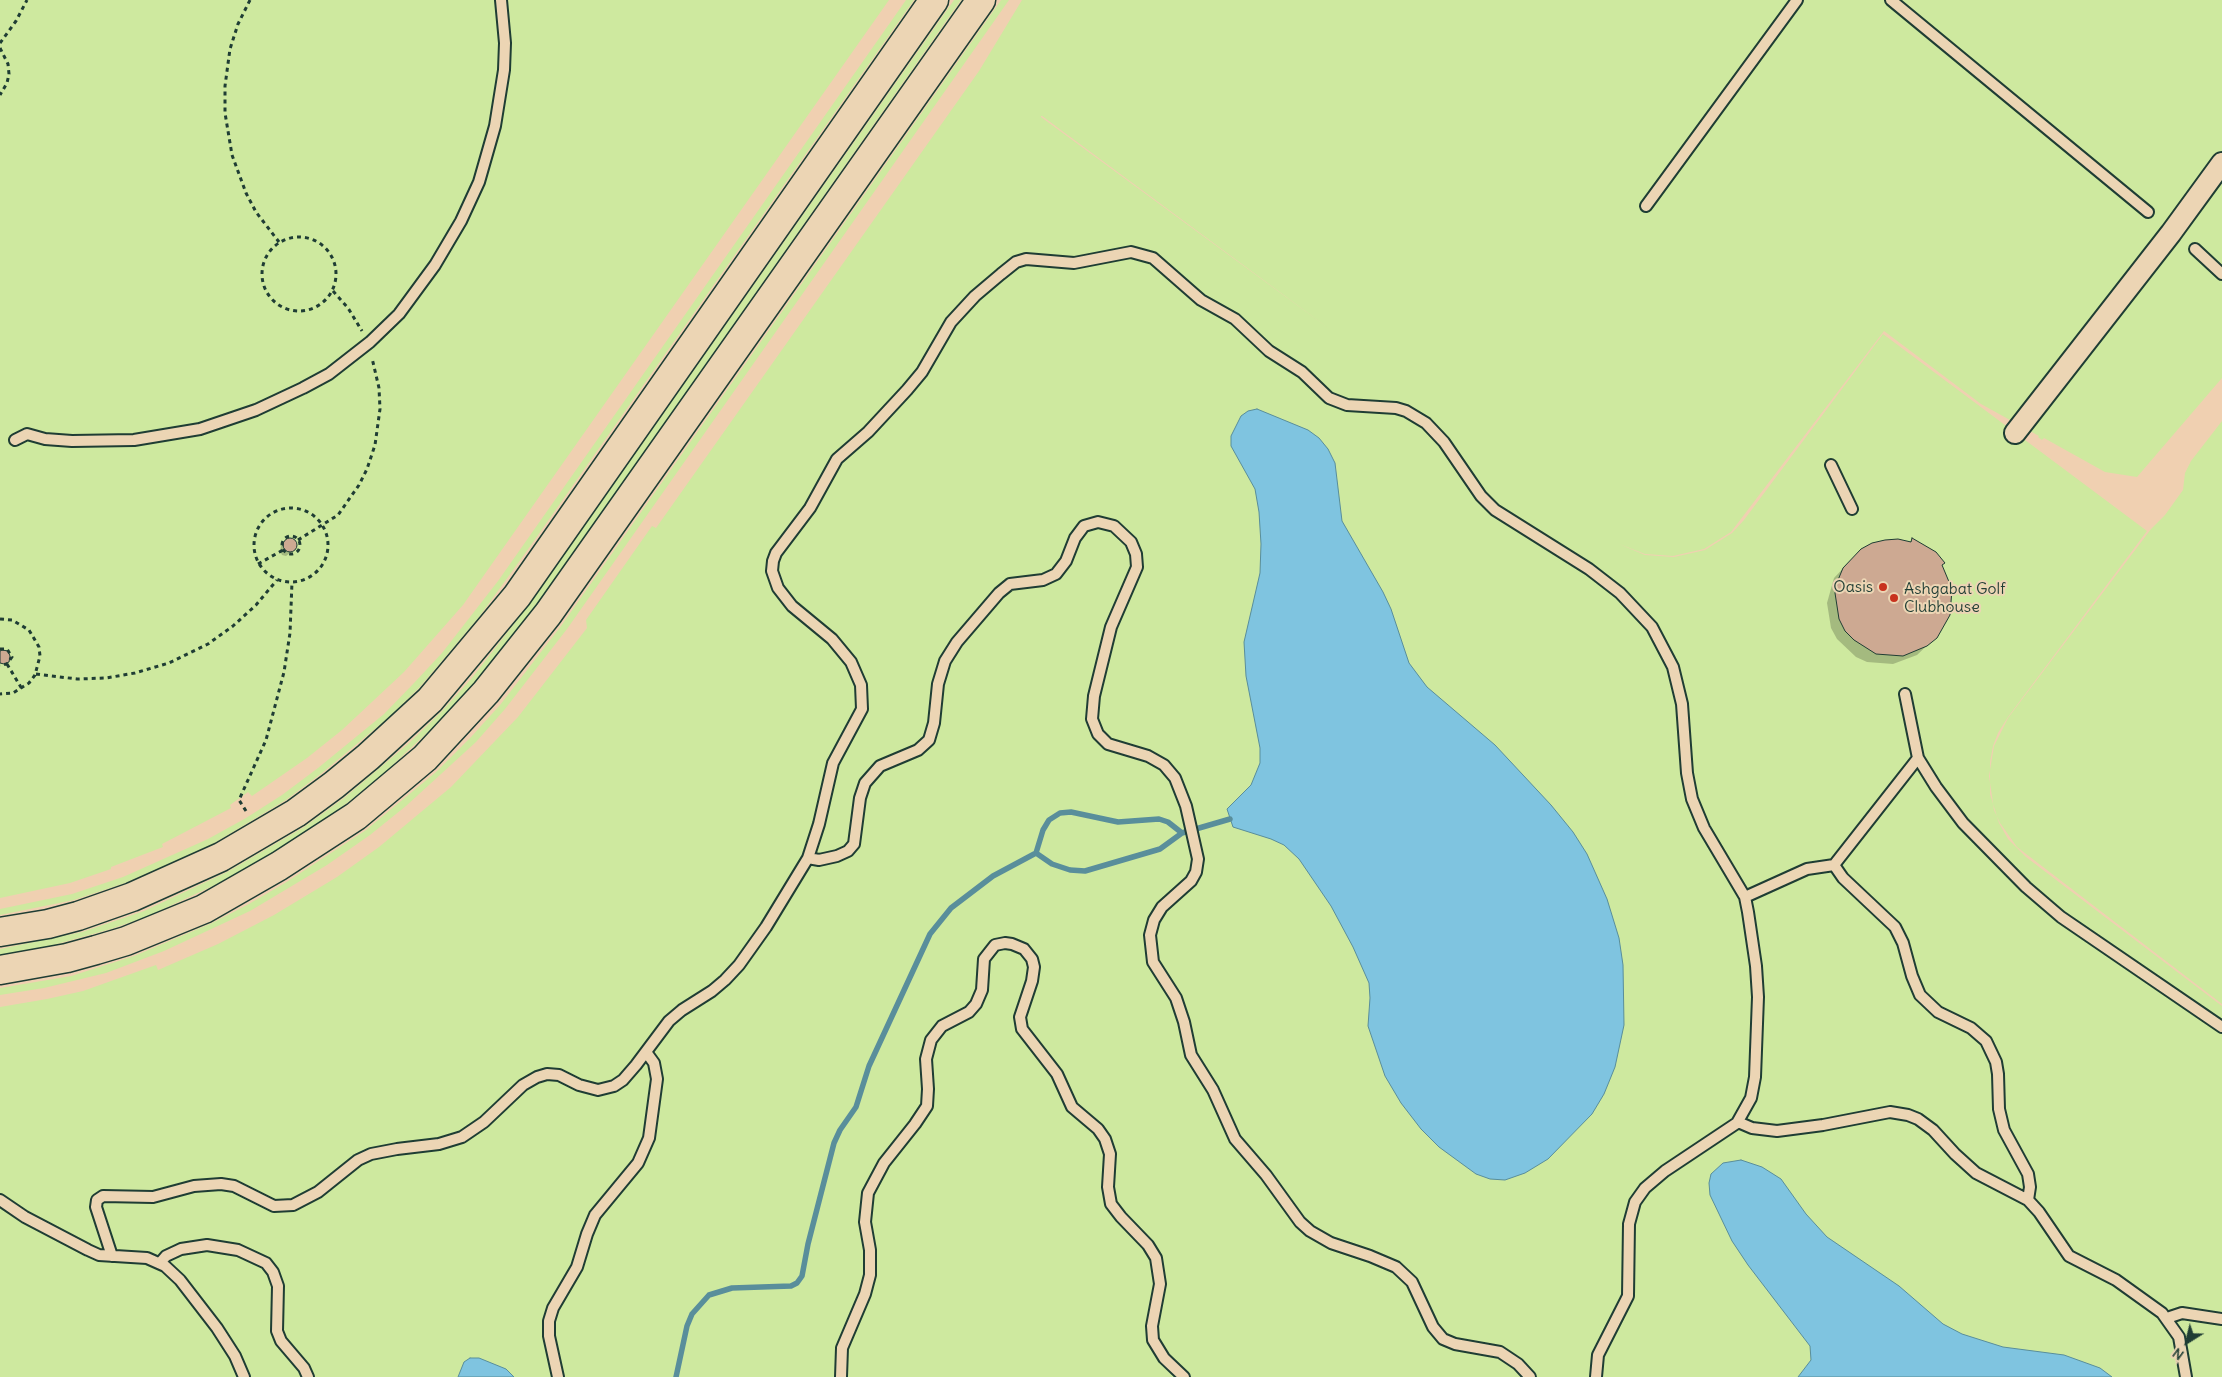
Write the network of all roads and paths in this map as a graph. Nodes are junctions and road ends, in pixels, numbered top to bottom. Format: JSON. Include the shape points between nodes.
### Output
{"nodes":[{"id":1,"x":27,"y":0,"type":"edge"},
{"id":2,"x":250,"y":0,"type":"edge"},
{"id":3,"x":501,"y":0,"type":"edge"},
{"id":4,"x":934,"y":0,"type":"edge"},
{"id":5,"x":981,"y":0,"type":"edge"},
{"id":6,"x":1797,"y":0,"type":"edge"},
{"id":7,"x":1891,"y":0,"type":"edge"},
{"id":8,"x":0,"y":43,"type":"edge"},
{"id":9,"x":0,"y":48,"type":"edge"},
{"id":10,"x":0,"y":95,"type":"edge"},
{"id":11,"x":2222,"y":163,"type":"edge"},
{"id":12,"x":1646,"y":206,"type":"dead end"},
{"id":13,"x":2148,"y":212,"type":"dead end"},
{"id":14,"x":279,"y":242,"type":"junction"},
{"id":15,"x":2194,"y":249,"type":"dead end"},
{"id":16,"x":2222,"y":274,"type":"edge"},
{"id":17,"x":333,"y":291,"type":"junction"},
{"id":18,"x":367,"y":345,"type":"junction"},
{"id":19,"x":2016,"y":433,"type":"dead end"},
{"id":20,"x":15,"y":440,"type":"dead end"},
{"id":21,"x":1832,"y":466,"type":"dead end"},
{"id":22,"x":1852,"y":509,"type":"dead end"},
{"id":23,"x":323,"y":526,"type":"junction"},
{"id":24,"x":298,"y":540,"type":"junction"},
{"id":25,"x":283,"y":550,"type":"junction"},
{"id":26,"x":258,"y":564,"type":"junction"},
{"id":27,"x":277,"y":580,"type":"junction"},
{"id":28,"x":292,"y":582,"type":"junction"},
{"id":29,"x":0,"y":619,"type":"edge"},
{"id":30,"x":0,"y":649,"type":"edge"},
{"id":31,"x":7,"y":664,"type":"junction"},
{"id":32,"x":0,"y":665,"type":"edge"},
{"id":33,"x":36,"y":674,"type":"junction"},
{"id":34,"x":22,"y":689,"type":"junction"},
{"id":35,"x":0,"y":694,"type":"edge"},
{"id":36,"x":1905,"y":694,"type":"dead end"},
{"id":37,"x":1918,"y":758,"type":"junction"},
{"id":38,"x":246,"y":811,"type":"dead end"},
{"id":39,"x":808,"y":858,"type":"junction"},
{"id":40,"x":1834,"y":865,"type":"junction"},
{"id":41,"x":1745,"y":897,"type":"junction"},
{"id":42,"x":0,"y":932,"type":"edge"},
{"id":43,"x":0,"y":970,"type":"edge"},
{"id":44,"x":2222,"y":1027,"type":"edge"},
{"id":45,"x":646,"y":1052,"type":"junction"},
{"id":46,"x":1738,"y":1122,"type":"junction"},
{"id":47,"x":0,"y":1200,"type":"edge"},
{"id":48,"x":2028,"y":1200,"type":"junction"},
{"id":49,"x":112,"y":1256,"type":"junction"},
{"id":50,"x":160,"y":1263,"type":"junction"},
{"id":51,"x":2167,"y":1318,"type":"junction"},
{"id":52,"x":2222,"y":1319,"type":"edge"},
{"id":53,"x":244,"y":1377,"type":"edge"},
{"id":54,"x":308,"y":1377,"type":"edge"},
{"id":55,"x":558,"y":1377,"type":"edge"},
{"id":56,"x":840,"y":1377,"type":"edge"},
{"id":57,"x":1184,"y":1377,"type":"edge"},
{"id":58,"x":1530,"y":1377,"type":"edge"},
{"id":59,"x":1596,"y":1377,"type":"edge"},
{"id":60,"x":2186,"y":1377,"type":"edge"}],
"edges":[{"from":1,"to":8,"type":"path"},
{"from":2,"to":14,"type":"path","via":[[230,49],[225,113],[232,155],[246,193]]},
{"from":3,"to":18,"type":"lane","via":[[504,70],[496,126],[479,182],[461,222],[435,265],[399,314]]},
{"from":4,"to":42,"type":"street","via":[[517,596],[430,700],[334,785],[268,831],[221,857],[132,897],[78,916]]},
{"from":5,"to":43,"type":"street","via":[[548,614],[486,692],[425,758],[356,816],[279,866],[204,908],[126,941],[66,958]]},
{"from":6,"to":12,"type":"lane"},
{"from":7,"to":13,"type":"lane"},
{"from":9,"to":10,"type":"path","via":[[9,74]]},
{"from":11,"to":19,"type":"street","via":[[2171,234]]},
{"from":14,"to":17,"type":"path","via":[[298,236],[317,241],[325,247],[336,263]]},
{"from":14,"to":17,"type":"path","via":[[266,256],[263,266],[263,285],[274,302],[291,311],[311,310],[327,300]]},
{"from":15,"to":16,"type":"lane"},
{"from":17,"to":18,"type":"path","via":[[355,319]]},
{"from":18,"to":20,"type":"lane","via":[[329,374],[303,388],[238,417],[200,429],[102,442],[45,439],[26,434]]},
{"from":18,"to":23,"type":"path","via":[[380,398],[375,445],[356,490],[338,515]]},
{"from":21,"to":22,"type":"lane"},
{"from":23,"to":24,"type":"path"},
{"from":23,"to":26,"type":"path","via":[[317,518],[300,508],[280,508],[271,512],[263,518],[254,536]]},
{"from":23,"to":28,"type":"path","via":[[328,544],[324,563],[310,577]]},
{"from":24,"to":25,"type":"path","via":[[286,537]]},
{"from":24,"to":25,"type":"path","via":[[300,544],[296,552],[291,554]]},
{"from":25,"to":26,"type":"path"},
{"from":26,"to":27,"type":"path"},
{"from":27,"to":28,"type":"path"},
{"from":27,"to":33,"type":"path","via":[[233,626],[208,644],[170,663],[106,678],[72,679]]},
{"from":28,"to":38,"type":"path","via":[[290,633],[284,672],[266,740],[239,800]]},
{"from":29,"to":33,"type":"path","via":[[21,624],[35,638],[40,656]]},
{"from":30,"to":31,"type":"path","via":[[10,652],[12,657]]},
{"from":31,"to":32,"type":"path"},
{"from":31,"to":34,"type":"path"},
{"from":33,"to":34,"type":"path"},
{"from":34,"to":35,"type":"path"},
{"from":36,"to":37,"type":"lane"},
{"from":37,"to":40,"type":"lane"},
{"from":37,"to":44,"type":"lane","via":[[1963,823],[2042,901]]},
{"from":39,"to":41,"type":"lane","via":[[833,763],[860,716],[863,698],[857,674],[841,649],[792,606],[778,588],[772,571],[776,553],[810,508],[838,459],[907,390],[922,372],[951,322],[975,296],[1016,262],[1026,259],[1074,263],[1131,252],[1153,258],[1201,300],[1235,320],[1270,351],[1302,372],[1329,398],[1347,405],[1396,408],[1416,416],[1444,442],[1472,484],[1495,510],[1589,568],[1644,618],[1667,652],[1678,685],[1689,788],[1697,812]]},
{"from":39,"to":45,"type":"lane","via":[[739,965],[712,991],[669,1021]]},
{"from":39,"to":58,"type":"lane","via":[[826,859],[848,851],[855,840],[860,798],[867,779],[880,766],[918,750],[929,740],[936,693],[948,654],[1005,587],[1043,580],[1056,574],[1066,561],[1079,531],[1092,522],[1106,523],[1119,530],[1131,542],[1137,561],[1111,627],[1092,704],[1093,724],[1108,744],[1156,759],[1171,772],[1181,789],[1198,859],[1196,872],[1191,881],[1162,907],[1150,935],[1155,967],[1180,1007],[1190,1055],[1213,1090],[1235,1139],[1300,1222],[1331,1243],[1388,1263],[1403,1273],[1412,1282],[1442,1339],[1500,1352]]},
{"from":40,"to":41,"type":"lane","via":[[1807,869]]},
{"from":40,"to":48,"type":"lane","via":[[1900,935],[1920,995],[1938,1012],[1972,1028],[1986,1041],[1996,1062],[2002,1124],[2028,1174]]},
{"from":41,"to":46,"type":"lane","via":[[1756,966],[1758,1032],[1754,1089]]},
{"from":45,"to":49,"type":"lane","via":[[623,1080],[605,1089],[589,1088],[553,1074],[537,1077],[462,1137],[439,1144],[371,1154],[358,1160],[318,1192],[293,1204],[274,1206],[234,1186],[222,1184],[194,1186],[153,1197],[103,1196],[97,1200],[96,1207]]},
{"from":45,"to":55,"type":"lane","via":[[654,1064],[656,1079],[649,1138],[638,1163],[595,1215],[577,1267],[553,1308],[549,1336]]},
{"from":46,"to":48,"type":"lane","via":[[1763,1130],[1777,1130],[1823,1125],[1879,1113],[1908,1115],[1933,1130],[1976,1173]]},
{"from":46,"to":59,"type":"lane","via":[[1665,1171],[1635,1202],[1629,1224],[1628,1296],[1598,1355]]},
{"from":47,"to":49,"type":"lane","via":[[25,1218],[76,1245],[99,1255]]},
{"from":48,"to":51,"type":"lane","via":[[2069,1256],[2128,1288]]},
{"from":49,"to":50,"type":"lane","via":[[147,1258]]},
{"from":50,"to":53,"type":"lane","via":[[180,1280],[212,1321],[235,1356]]},
{"from":50,"to":54,"type":"lane","via":[[181,1249],[207,1244],[238,1250],[266,1264],[278,1286],[276,1332]]},
{"from":51,"to":52,"type":"lane","via":[[2182,1313]]},
{"from":51,"to":60,"type":"lane","via":[[2179,1338]]},
{"from":56,"to":57,"type":"lane","via":[[842,1348],[870,1275],[865,1222],[868,1193],[884,1163],[927,1106],[926,1059],[931,1040],[942,1026],[969,1012],[976,1004],[982,990],[984,958],[995,945],[1005,943],[1019,946],[1032,960],[1034,972],[1020,1017],[1022,1029],[1057,1074],[1072,1107],[1105,1139],[1110,1154],[1108,1188],[1112,1204],[1156,1258],[1160,1284],[1152,1326],[1153,1340],[1164,1358]]}]}
